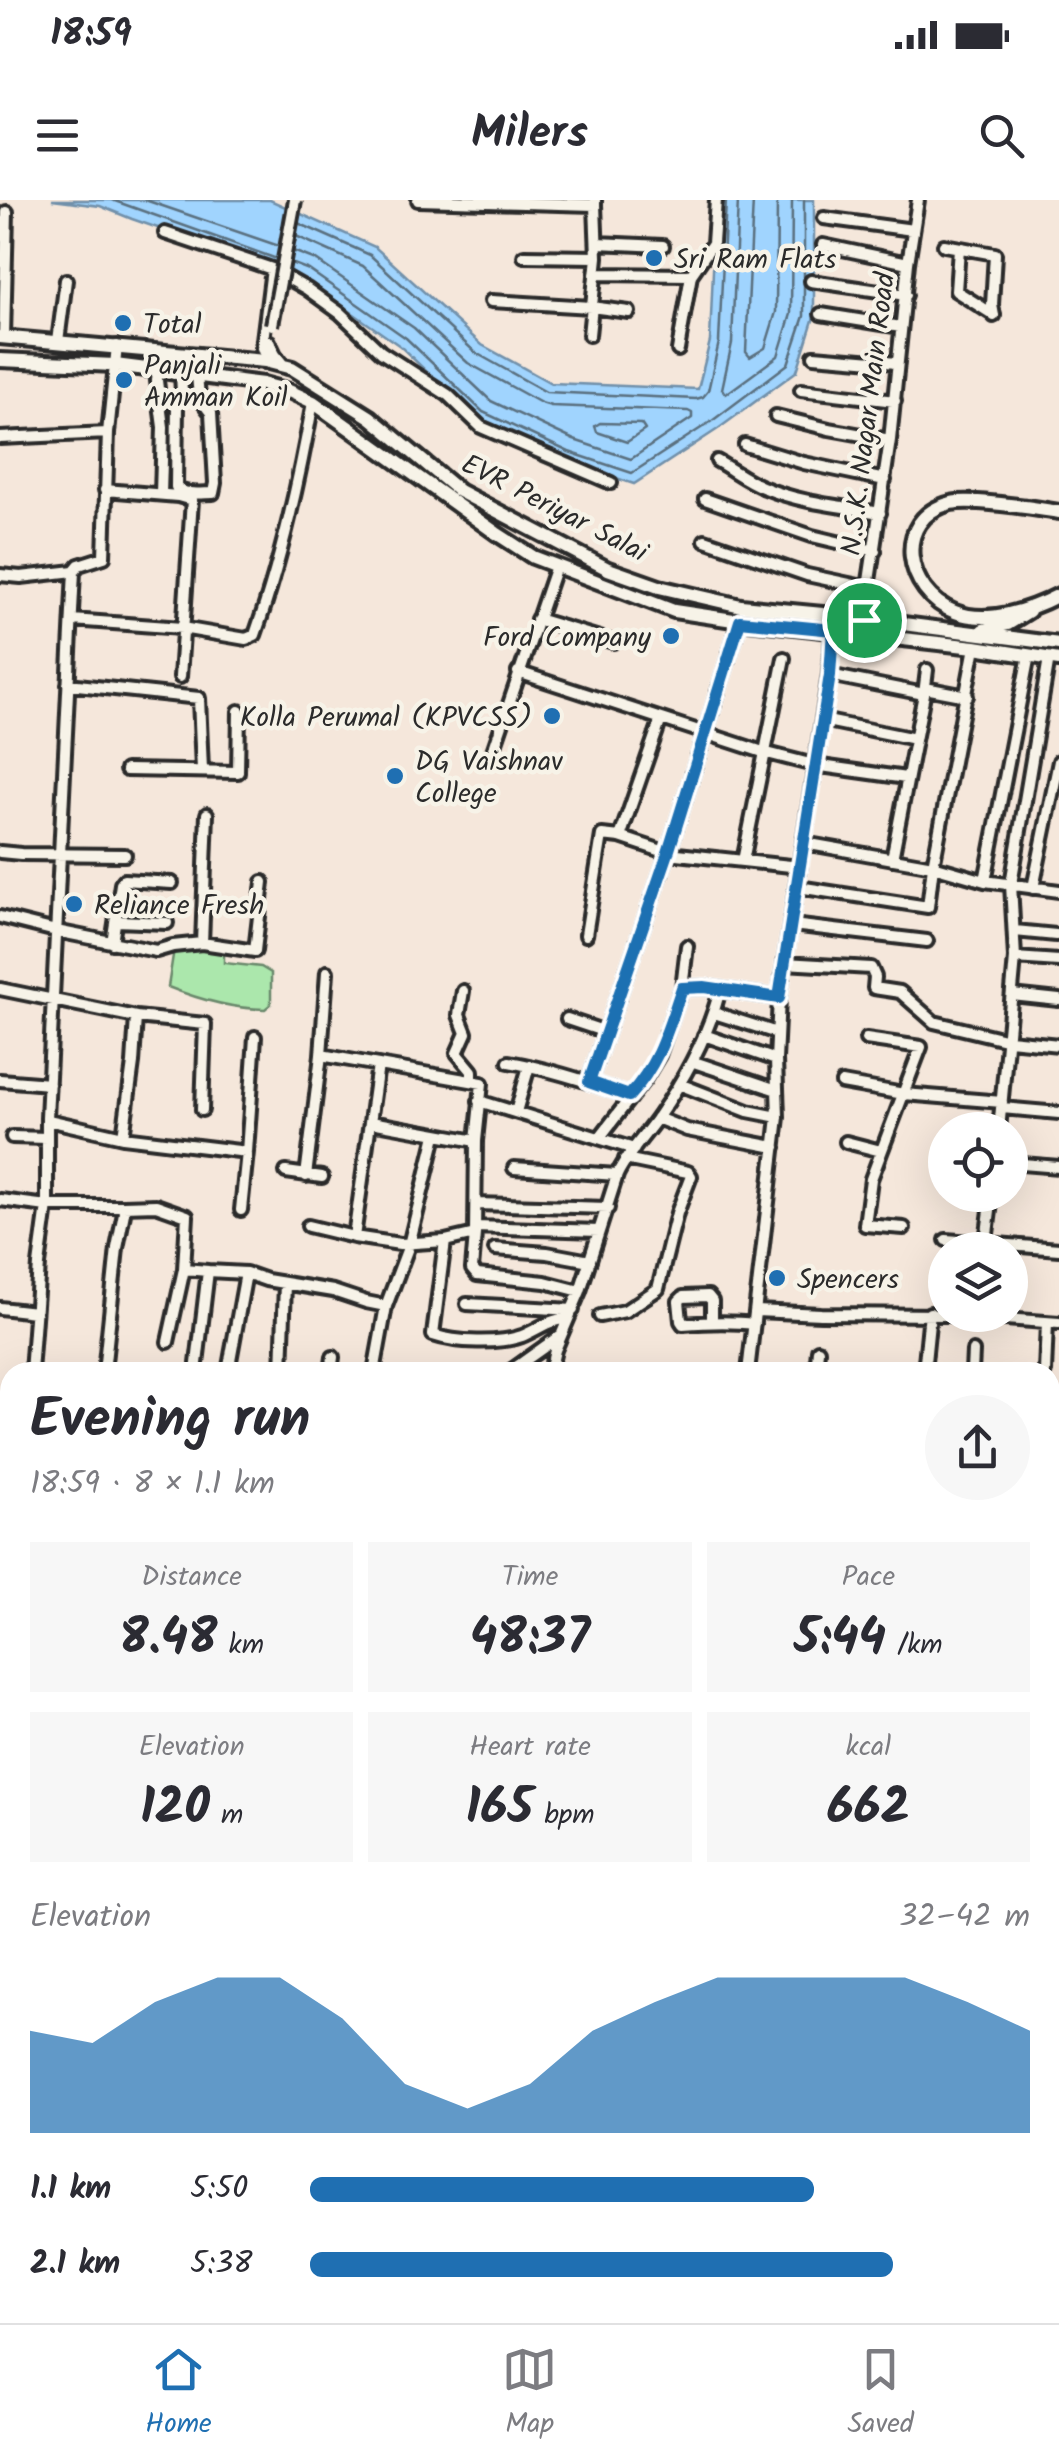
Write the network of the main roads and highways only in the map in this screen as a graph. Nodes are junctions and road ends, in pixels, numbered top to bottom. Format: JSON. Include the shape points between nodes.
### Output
{"nodes":[{"id":1,"x":2,"y":337,"type":"edge"},
{"id":2,"x":0,"y":360,"type":"edge"},
{"id":3,"x":1059,"y":512,"type":"edge"},
{"id":4,"x":1059,"y":595,"type":"edge"},
{"id":5,"x":1033,"y":607,"type":"junction"},
{"id":6,"x":864,"y":626,"type":"junction"},
{"id":7,"x":973,"y":640,"type":"junction"},
{"id":8,"x":1059,"y":644,"type":"edge"},
{"id":9,"x":1054,"y":659,"type":"edge"}],
"edges":[{"from":1,"to":6,"type":"main road","name":"EVR Periyar Salai","via":[[267,352],[370,417],[459,491],[608,569],[699,598],[833,615]]},
{"from":2,"to":6,"type":"main road","name":"EVR Periyar Salai","via":[[158,369],[289,392],[496,533],[556,566],[674,611],[833,630]]},
{"from":3,"to":5,"type":"main road","via":[[956,502],[926,516],[914,534],[912,566],[925,589],[952,612],[983,616]]},
{"from":4,"to":5,"type":"main road"},
{"from":5,"to":7,"type":"main road"},
{"from":6,"to":7,"type":"main road","name":"EVR Periyar Salai"},
{"from":7,"to":8,"type":"main road","name":"EVR Periyar Salai"},
{"from":7,"to":9,"type":"main road","name":"EVR Periyar Salai"}]}
